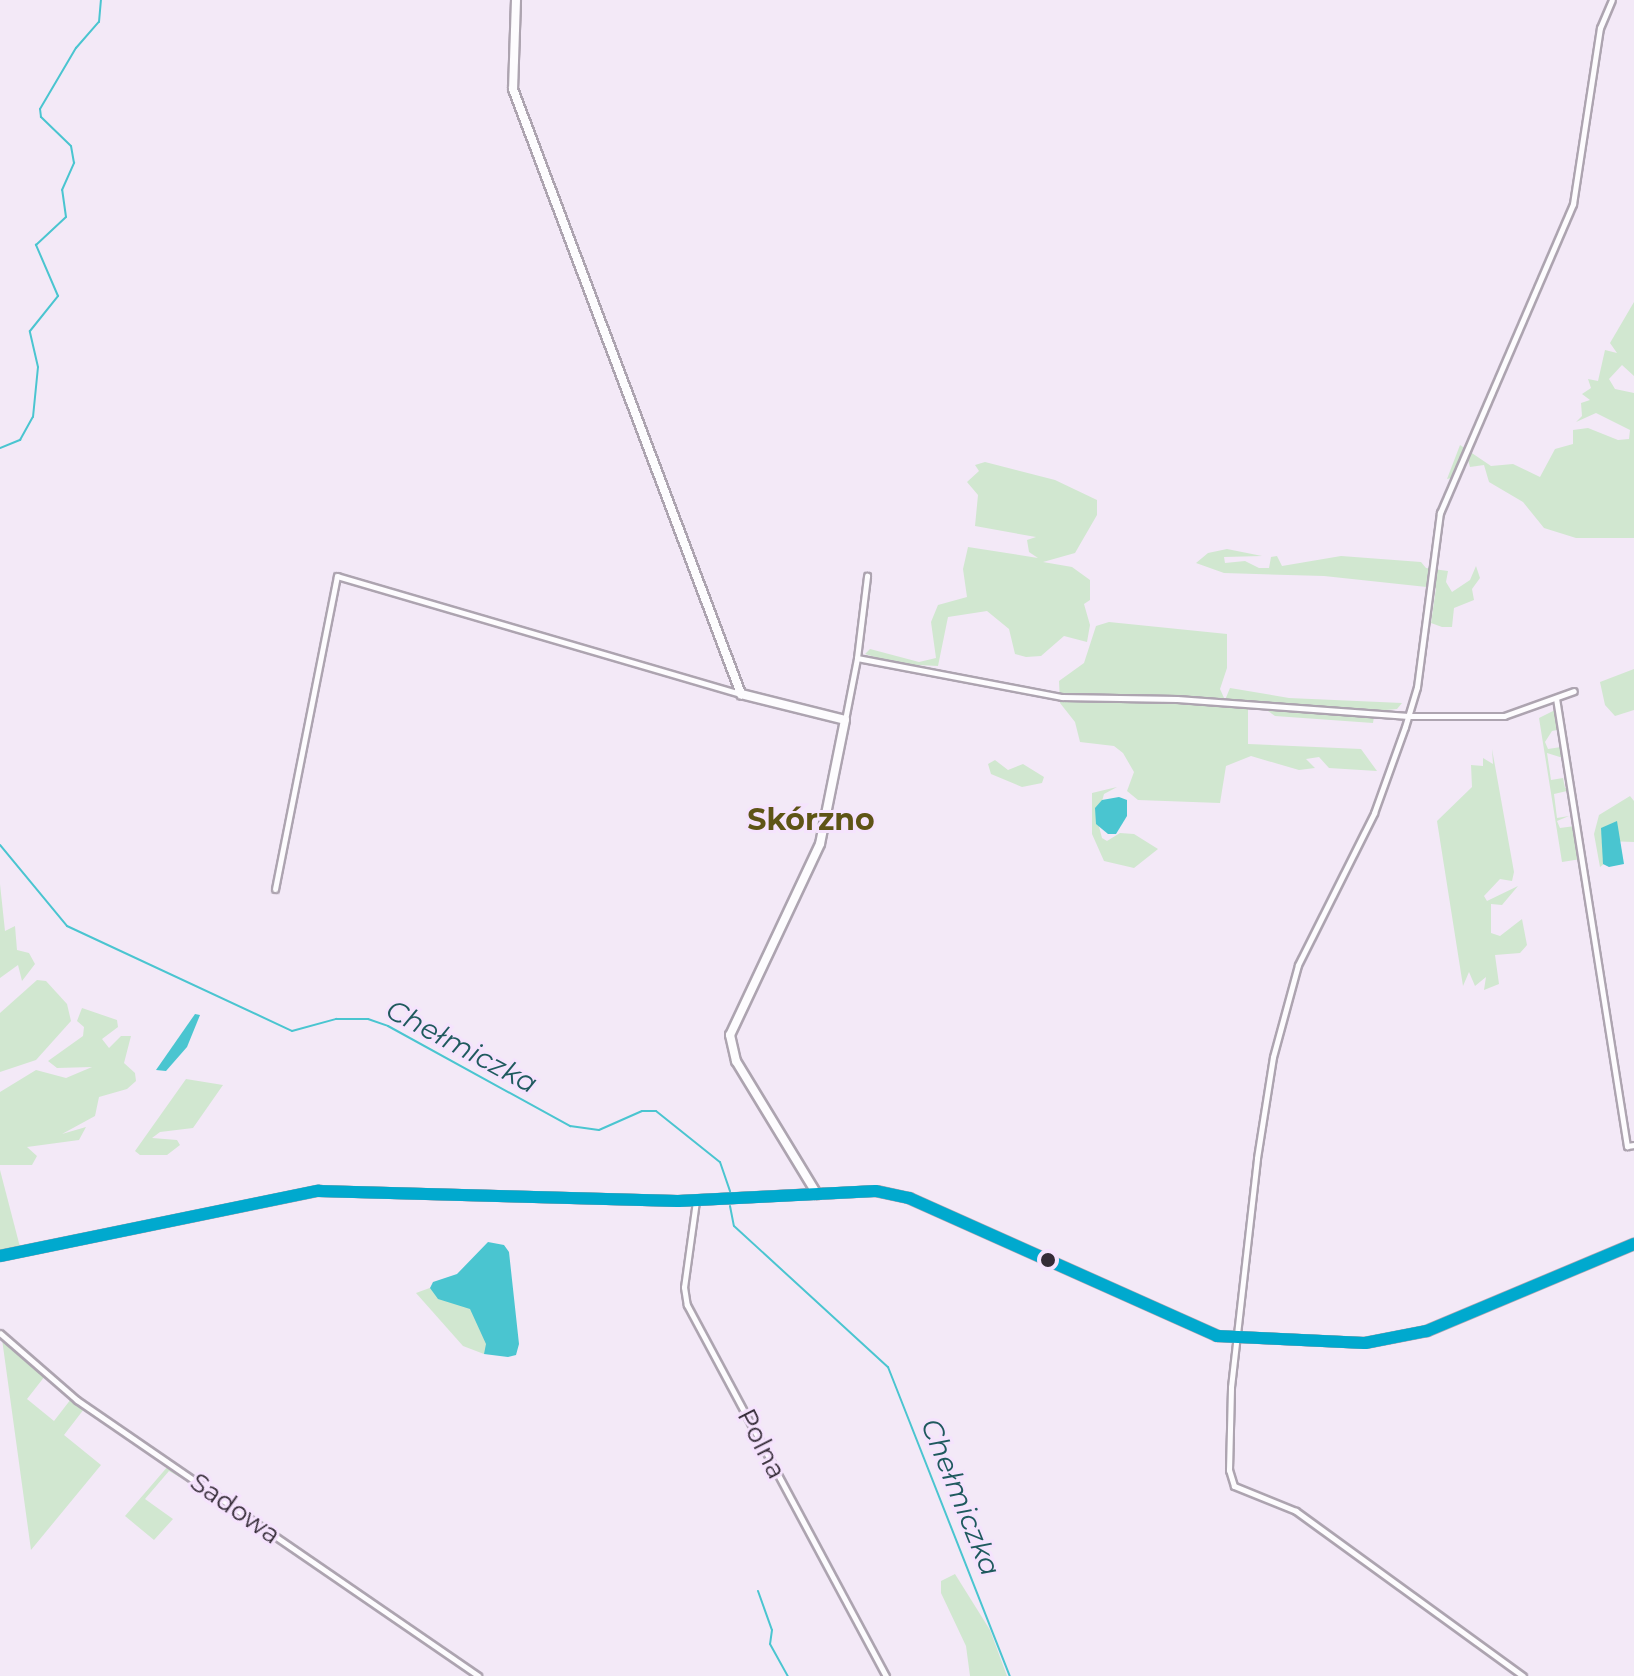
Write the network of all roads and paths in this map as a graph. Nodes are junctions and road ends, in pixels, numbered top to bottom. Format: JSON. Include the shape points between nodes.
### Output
{"nodes":[{"id":1,"x":516,"y":0,"type":"edge"},
{"id":2,"x":1609,"y":1,"type":"edge"},
{"id":3,"x":867,"y":576,"type":"dead end"},
{"id":4,"x":857,"y":658,"type":"junction"},
{"id":5,"x":1574,"y":691,"type":"dead end"},
{"id":6,"x":741,"y":694,"type":"junction"},
{"id":7,"x":1556,"y":698,"type":"junction"},
{"id":8,"x":1408,"y":716,"type":"junction"},
{"id":9,"x":845,"y":720,"type":"junction"},
{"id":10,"x":275,"y":889,"type":"dead end"},
{"id":11,"x":1634,"y":1145,"type":"edge"},
{"id":12,"x":817,"y":1194,"type":"junction"},
{"id":13,"x":696,"y":1200,"type":"junction"},
{"id":14,"x":1634,"y":1244,"type":"edge"},
{"id":15,"x":0,"y":1256,"type":"edge"},
{"id":16,"x":0,"y":1333,"type":"edge"},
{"id":17,"x":1235,"y":1340,"type":"junction"},
{"id":18,"x":478,"y":1676,"type":"edge"},
{"id":19,"x":886,"y":1676,"type":"edge"},
{"id":20,"x":1523,"y":1676,"type":"edge"}],
"edges":[{"from":1,"to":6,"type":"main road","via":[[513,89]]},
{"from":2,"to":8,"type":"street","via":[[1600,28],[1573,204],[1440,513],[1417,687]]},
{"from":3,"to":4,"type":"street"},
{"from":4,"to":8,"type":"street","via":[[1062,697],[1177,699]]},
{"from":4,"to":9,"type":"street"},
{"from":5,"to":7,"type":"street"},
{"from":6,"to":9,"type":"main road"},
{"from":6,"to":10,"type":"street","via":[[337,576]]},
{"from":7,"to":8,"type":"street","via":[[1504,716]]},
{"from":7,"to":11,"type":"street","via":[[1627,1146]]},
{"from":8,"to":17,"type":"street","via":[[1374,813],[1298,965],[1269,1086]]},
{"from":9,"to":12,"type":"main road","via":[[820,844],[730,1035],[736,1061]]},
{"from":12,"to":13,"type":"main road"},
{"from":12,"to":17,"type":"main road","via":[[876,1191],[909,1198]]},
{"from":13,"to":15,"type":"main road","via":[[318,1191]]},
{"from":13,"to":19,"type":"street","name":"Polna","via":[[684,1287],[687,1305]]},
{"from":14,"to":17,"type":"main road","via":[[1403,1338],[1365,1343]]},
{"from":16,"to":18,"type":"street","name":"Sadowa","via":[[77,1400]]},
{"from":17,"to":20,"type":"street","via":[[1229,1464],[1233,1485],[1298,1512]]}]}
